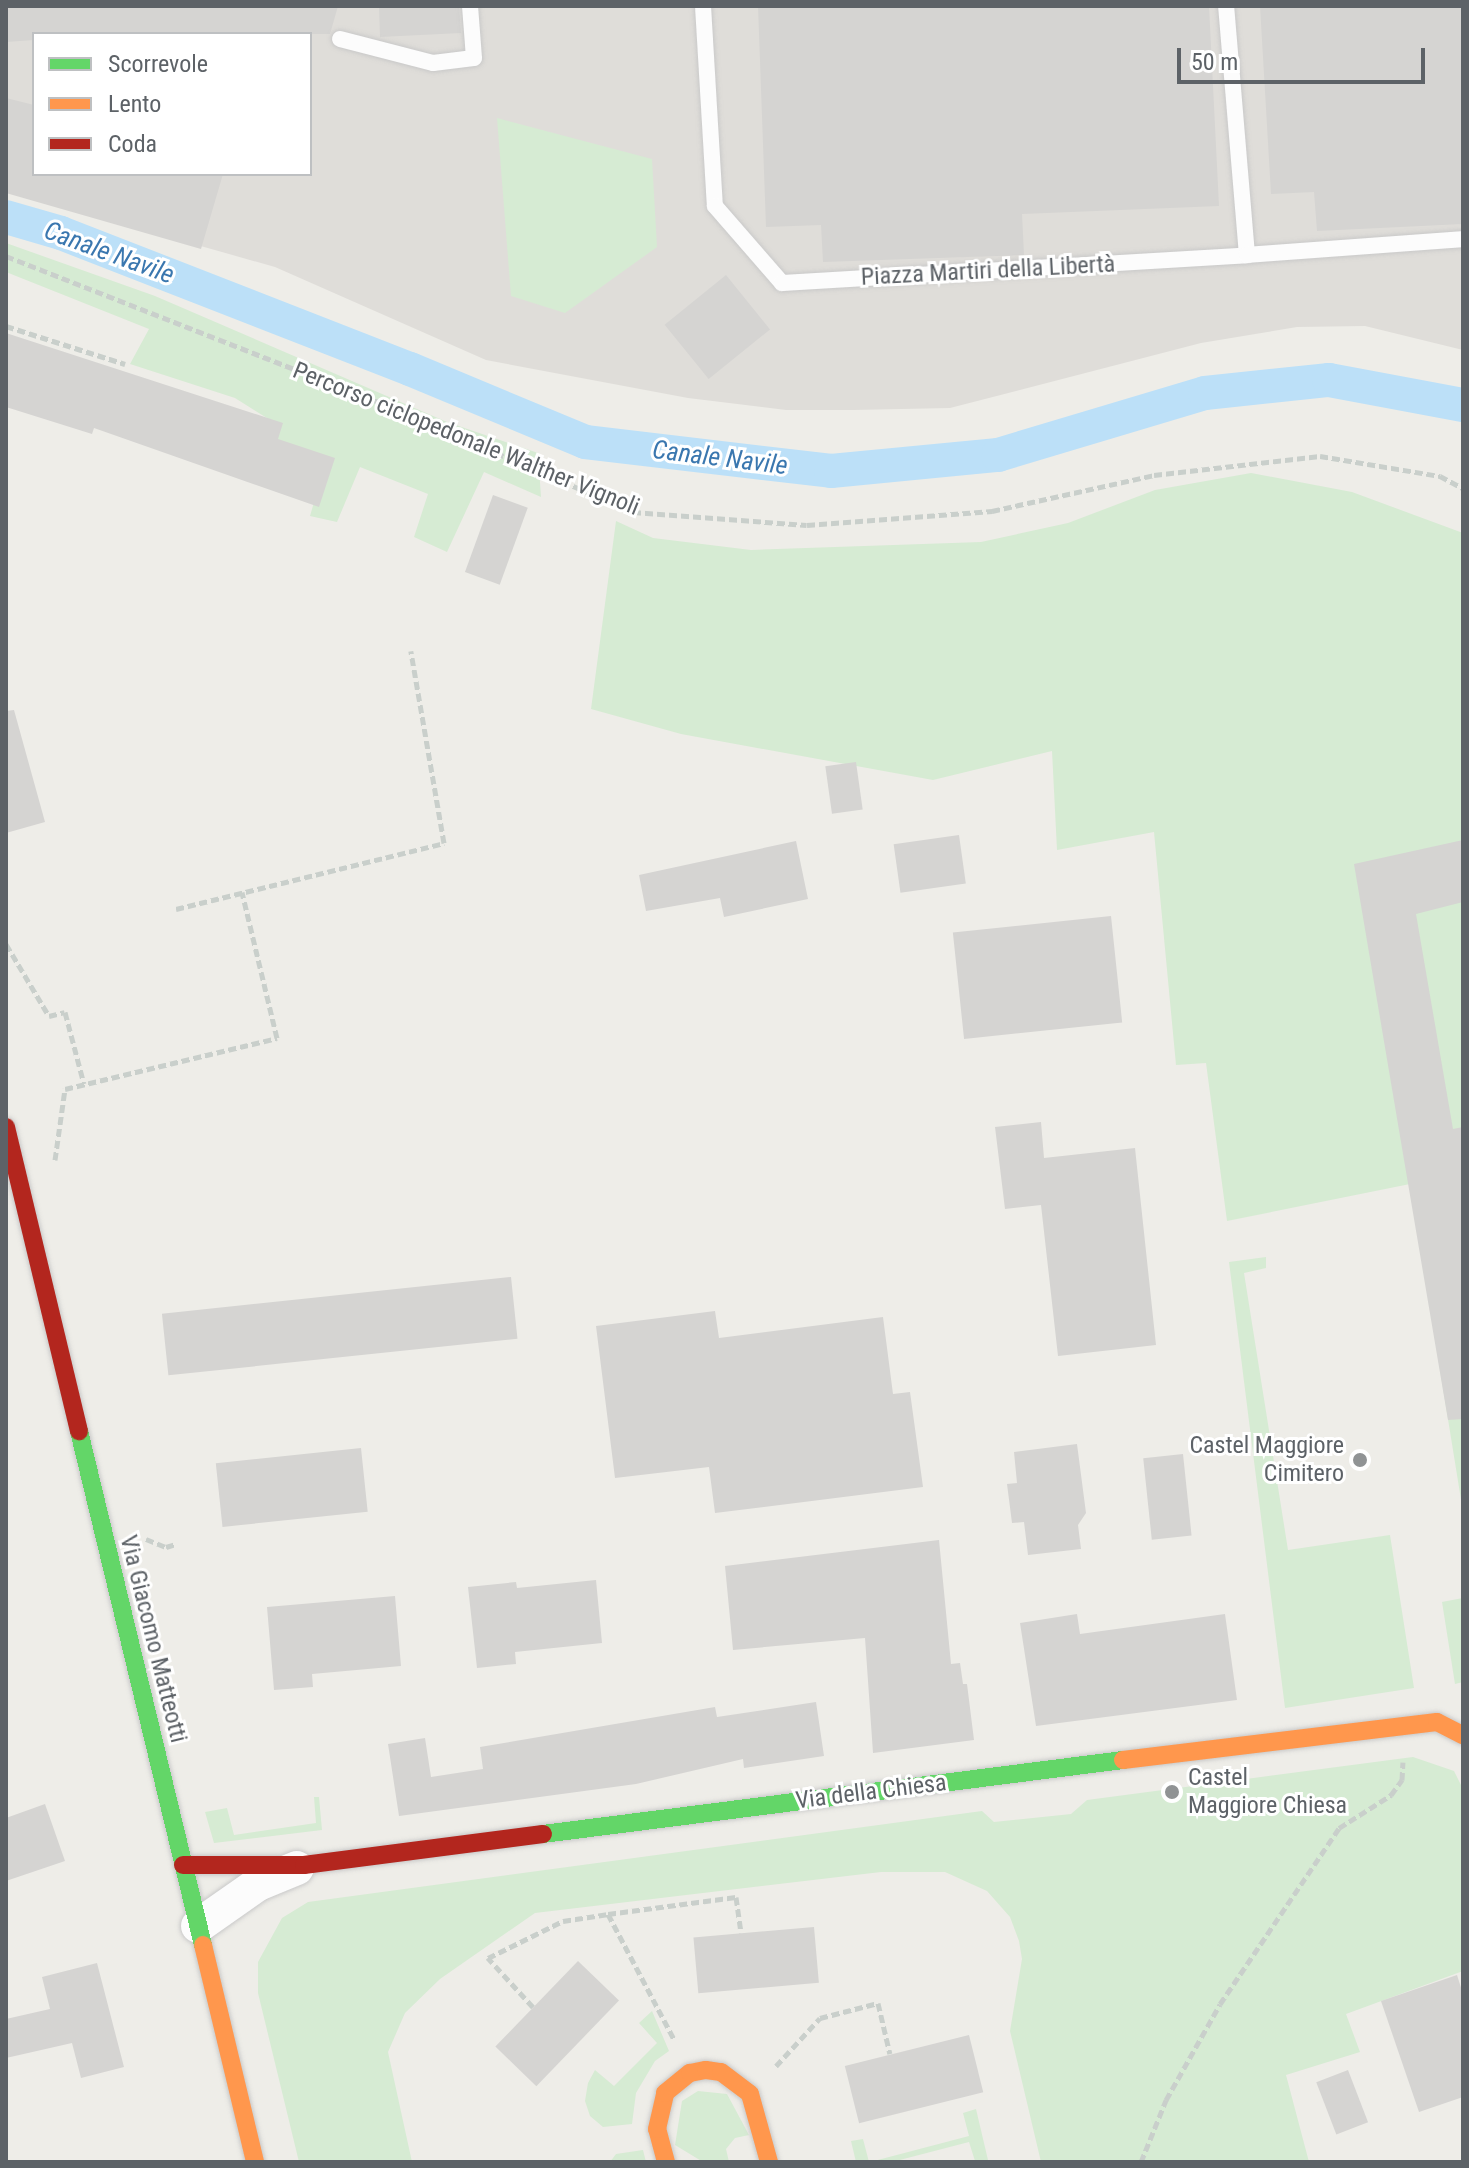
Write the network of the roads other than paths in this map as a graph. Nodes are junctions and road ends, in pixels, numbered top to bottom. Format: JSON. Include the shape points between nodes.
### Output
{"nodes":[{"id":1,"x":470,"y":6,"type":"edge"},
{"id":2,"x":703,"y":6,"type":"edge"},
{"id":3,"x":1226,"y":6,"type":"edge"},
{"id":4,"x":340,"y":39,"type":"dead end"},
{"id":5,"x":1463,"y":239,"type":"edge"},
{"id":6,"x":1247,"y":255,"type":"junction"},
{"id":7,"x":6,"y":1127,"type":"edge"},
{"id":8,"x":1454,"y":1723,"type":"edge"},
{"id":9,"x":183,"y":1865,"type":"junction"},
{"id":10,"x":304,"y":1865,"type":"junction"},
{"id":11,"x":198,"y":1926,"type":"junction"},
{"id":12,"x":255,"y":2162,"type":"edge"},
{"id":13,"x":666,"y":2162,"type":"edge"},
{"id":14,"x":769,"y":2162,"type":"edge"}],
"edges":[{"from":1,"to":4,"type":"lane","via":[[474,58],[433,63]]},
{"from":2,"to":6,"type":"lane","name":"Piazza Martiri della Libertà","via":[[715,206],[782,283]]},
{"from":3,"to":6,"type":"lane"},
{"from":5,"to":6,"type":"lane"},
{"from":7,"to":9,"type":"street","name":"Via Giacomo Matteotti"},
{"from":8,"to":10,"type":"street","name":"Via della Chiesa"},
{"from":9,"to":10,"type":"street","name":"Via della Chiesa"},
{"from":9,"to":11,"type":"street","name":"Via Giacomo Matteotti"},
{"from":10,"to":11,"type":"street","name":"Via della Chiesa","via":[[258,1884]]},
{"from":11,"to":12,"type":"street","name":"Via Giacomo Matteotti"},
{"from":13,"to":14,"type":"street","via":[[657,2129],[661,2101],[677,2081],[706,2070],[721,2072],[750,2094]]}]}
